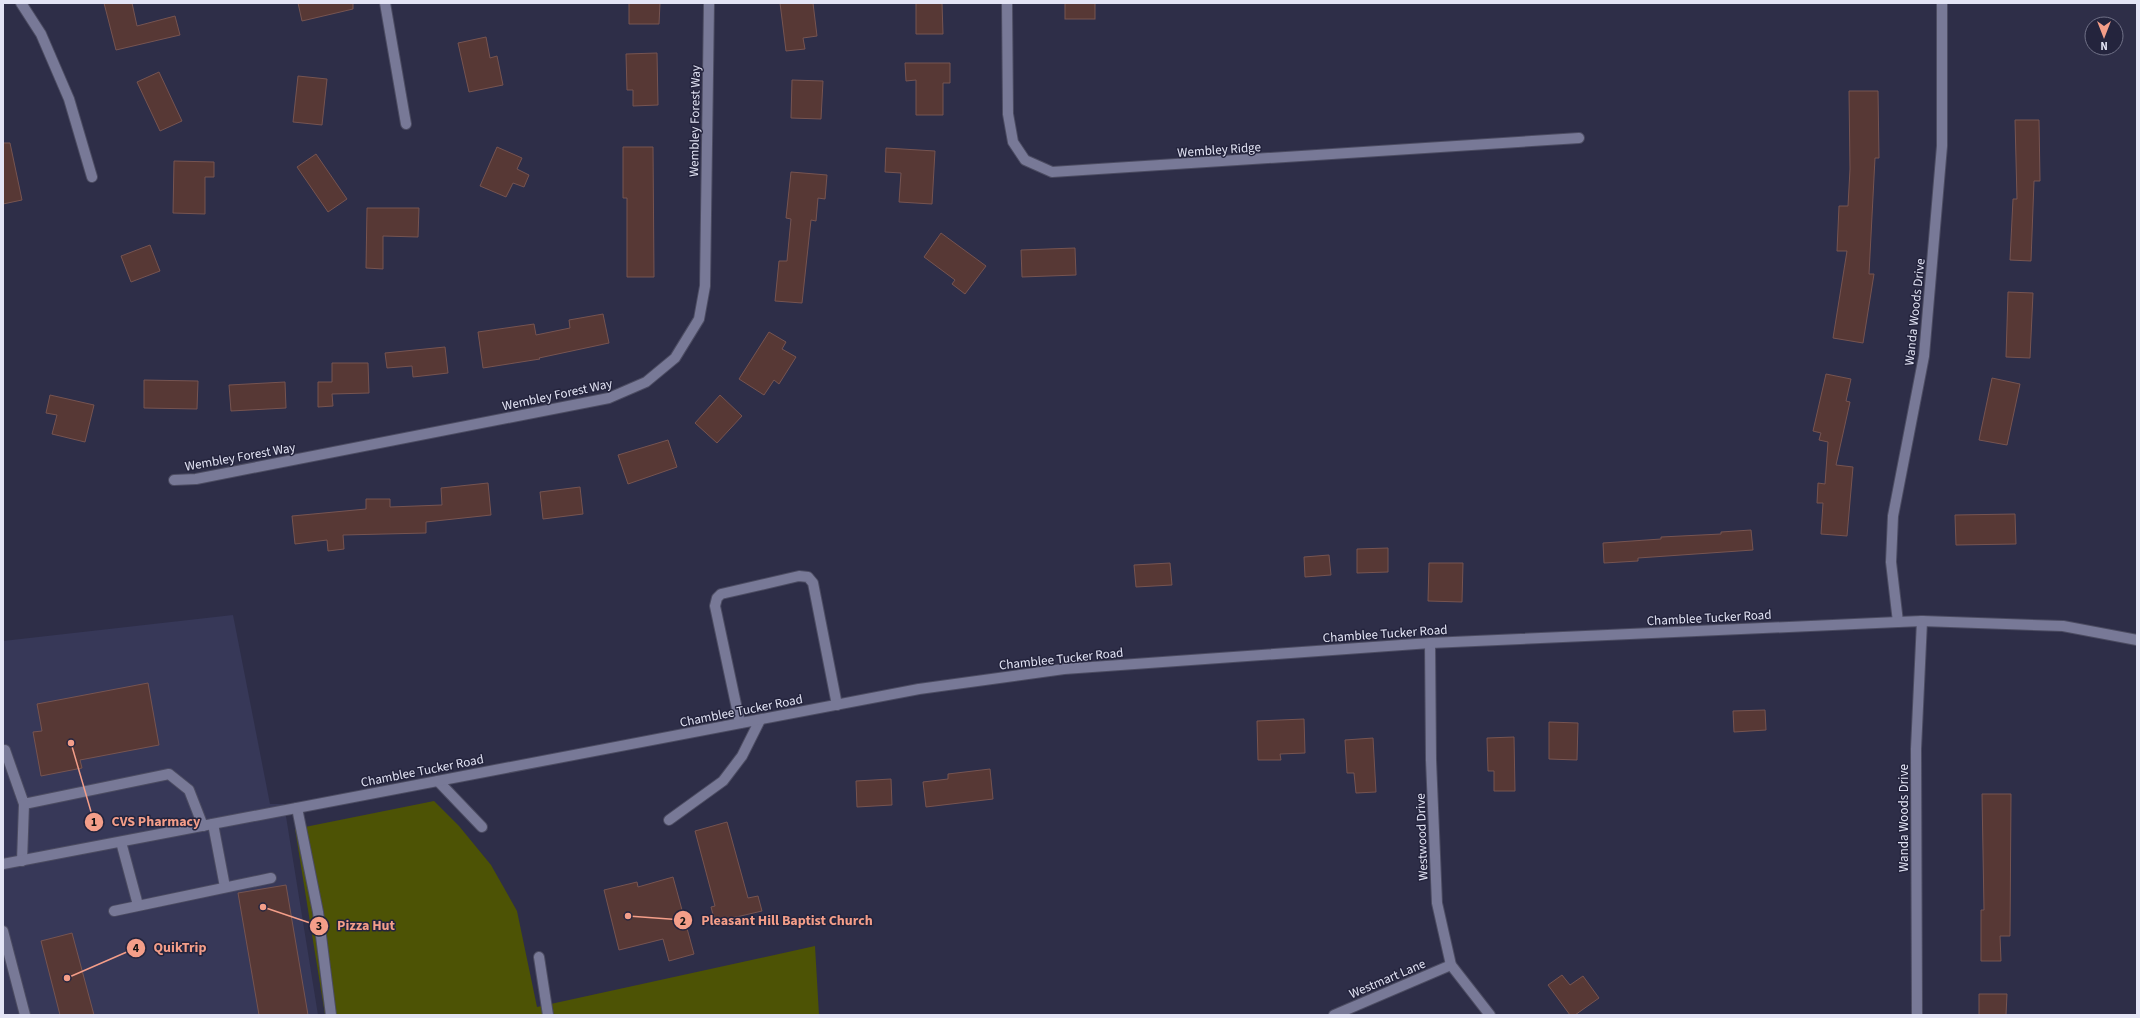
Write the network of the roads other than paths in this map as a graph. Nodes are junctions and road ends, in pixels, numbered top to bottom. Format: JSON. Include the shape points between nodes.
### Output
{"nodes":[{"id":1,"x":21,"y":3,"type":"edge"},
{"id":2,"x":385,"y":3,"type":"edge"},
{"id":3,"x":709,"y":3,"type":"edge"},
{"id":4,"x":1007,"y":3,"type":"edge"},
{"id":5,"x":1942,"y":3,"type":"edge"},
{"id":6,"x":406,"y":124,"type":"dead end"},
{"id":7,"x":1579,"y":138,"type":"dead end"},
{"id":8,"x":92,"y":177,"type":"dead end"},
{"id":9,"x":174,"y":480,"type":"dead end"},
{"id":10,"x":1922,"y":621,"type":"junction"},
{"id":11,"x":1898,"y":622,"type":"junction"},
{"id":12,"x":2137,"y":640,"type":"edge"},
{"id":13,"x":1430,"y":643,"type":"junction"},
{"id":14,"x":837,"y":705,"type":"junction"},
{"id":15,"x":760,"y":720,"type":"junction"},
{"id":16,"x":740,"y":723,"type":"junction"},
{"id":17,"x":3,"y":751,"type":"edge"},
{"id":18,"x":438,"y":781,"type":"junction"},
{"id":19,"x":24,"y":804,"type":"junction"},
{"id":20,"x":298,"y":808,"type":"junction"},
{"id":21,"x":669,"y":820,"type":"dead end"},
{"id":22,"x":208,"y":825,"type":"junction"},
{"id":23,"x":482,"y":827,"type":"dead end"},
{"id":24,"x":121,"y":842,"type":"junction"},
{"id":25,"x":22,"y":861,"type":"junction"},
{"id":26,"x":3,"y":864,"type":"edge"},
{"id":27,"x":271,"y":878,"type":"dead end"},
{"id":28,"x":225,"y":887,"type":"junction"},
{"id":29,"x":138,"y":905,"type":"junction"},
{"id":30,"x":114,"y":911,"type":"dead end"},
{"id":31,"x":3,"y":931,"type":"edge"},
{"id":32,"x":5,"y":943,"type":"edge"},
{"id":33,"x":539,"y":957,"type":"dead end"},
{"id":34,"x":1451,"y":965,"type":"junction"},
{"id":35,"x":25,"y":1015,"type":"edge"},
{"id":36,"x":330,"y":1015,"type":"edge"},
{"id":37,"x":548,"y":1015,"type":"edge"},
{"id":38,"x":1334,"y":1015,"type":"edge"},
{"id":39,"x":1490,"y":1015,"type":"edge"},
{"id":40,"x":1917,"y":1015,"type":"edge"}],
"edges":[{"from":1,"to":8,"type":"street","via":[[41,34],[69,99]]},
{"from":2,"to":6,"type":"street"},
{"from":3,"to":9,"type":"street","name":"Wembley Forest Way","via":[[706,286],[699,319],[675,358],[646,382],[609,398],[196,479]]},
{"from":4,"to":7,"type":"street","name":"Wembley Ridge","via":[[1008,114],[1013,142],[1025,160],[1052,172]]},
{"from":5,"to":11,"type":"street","name":"Wanda Woods Drive","via":[[1942,146],[1924,356],[1893,516],[1891,562]]},
{"from":10,"to":11,"type":"street","name":"Chamblee Tucker Road"},
{"from":10,"to":12,"type":"street","name":"Chamblee Tucker Road","via":[[2063,626]]},
{"from":10,"to":40,"type":"street","name":"Wanda Woods Drive","via":[[1916,749]]},
{"from":11,"to":13,"type":"street","name":"Chamblee Tucker Road"},
{"from":13,"to":14,"type":"street","name":"Chamblee Tucker Road","via":[[1064,669],[919,689]]},
{"from":13,"to":34,"type":"street","name":"Westwood Drive","via":[[1431,760],[1437,903]]},
{"from":14,"to":15,"type":"street","name":"Chamblee Tucker Road"},
{"from":14,"to":16,"type":"street","via":[[813,582],[808,577],[799,576],[721,594],[717,598],[715,606]]},
{"from":15,"to":16,"type":"street","name":"Chamblee Tucker Road"},
{"from":15,"to":21,"type":"street","via":[[742,756],[723,781]]},
{"from":16,"to":18,"type":"street","name":"Chamblee Tucker Road"},
{"from":17,"to":19,"type":"street","via":[[5,750]]},
{"from":18,"to":20,"type":"street","name":"Chamblee Tucker Road"},
{"from":18,"to":23,"type":"street"},
{"from":19,"to":22,"type":"street","via":[[169,774],[189,790]]},
{"from":19,"to":25,"type":"street"},
{"from":20,"to":22,"type":"street","name":"Chamblee Tucker Road"},
{"from":20,"to":36,"type":"street","via":[[318,912]]},
{"from":22,"to":24,"type":"street","name":"Chamblee Tucker Road"},
{"from":22,"to":28,"type":"street"},
{"from":24,"to":25,"type":"street","name":"Chamblee Tucker Road"},
{"from":24,"to":29,"type":"street"},
{"from":25,"to":26,"type":"street","name":"Chamblee Tucker Road"},
{"from":27,"to":28,"type":"street"},
{"from":28,"to":29,"type":"street"},
{"from":29,"to":30,"type":"street"},
{"from":31,"to":32,"type":"street"},
{"from":32,"to":35,"type":"street"},
{"from":33,"to":37,"type":"street"},
{"from":34,"to":38,"type":"street","name":"Westmart Lane"},
{"from":34,"to":39,"type":"street","name":"Westwood Drive"}]}
